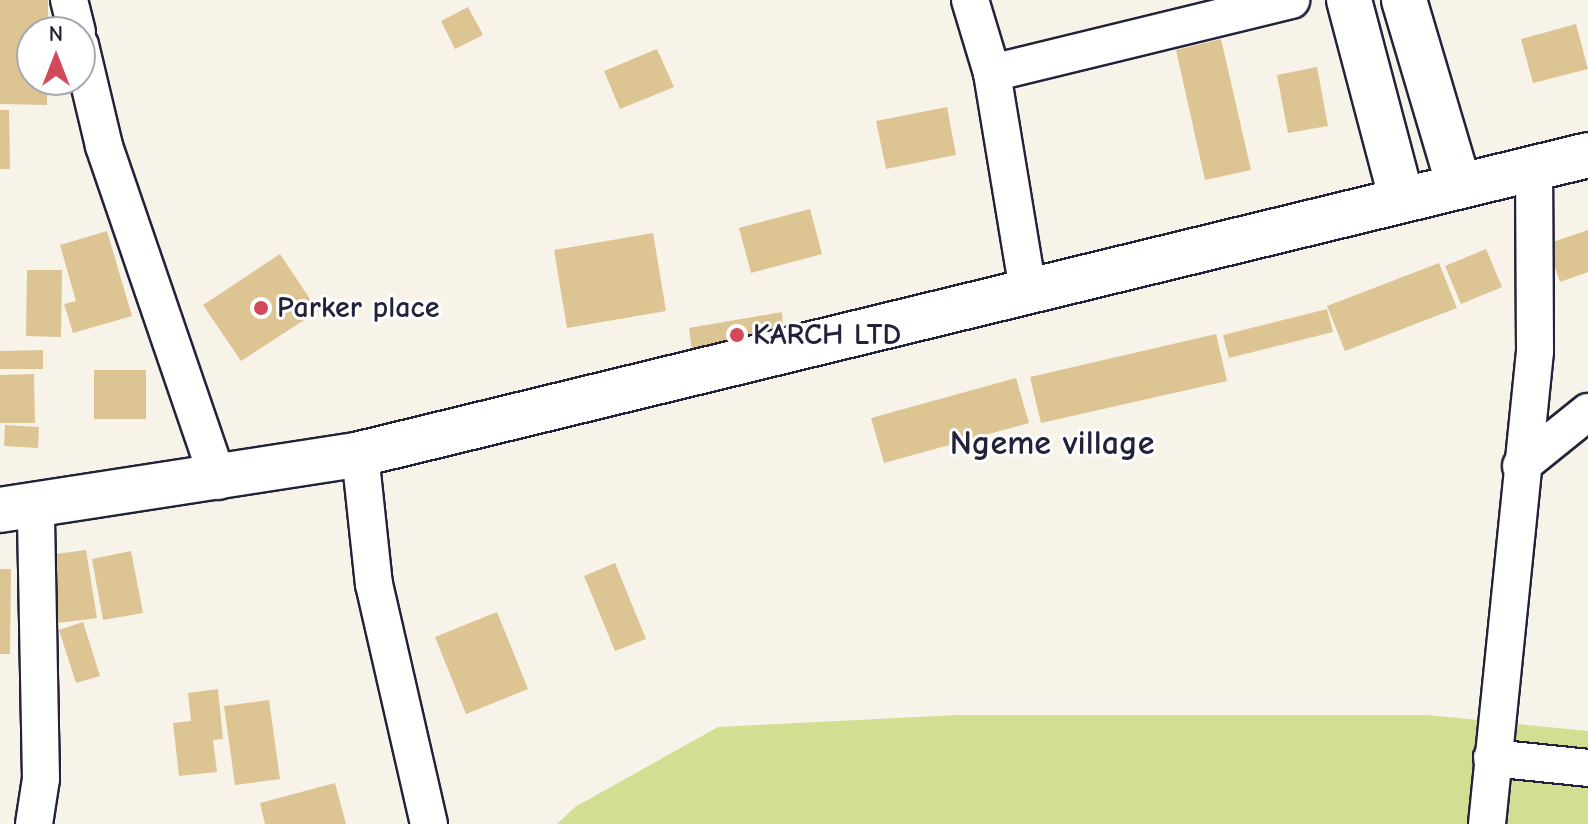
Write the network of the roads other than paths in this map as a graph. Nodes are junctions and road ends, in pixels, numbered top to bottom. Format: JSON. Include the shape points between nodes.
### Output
{"nodes":[{"id":1,"x":970,"y":0,"type":"edge"},
{"id":2,"x":1291,"y":0,"type":"edge"},
{"id":3,"x":1349,"y":0,"type":"edge"},
{"id":4,"x":1404,"y":0,"type":"edge"},
{"id":5,"x":992,"y":73,"type":"junction"},
{"id":6,"x":92,"y":96,"type":"edge"},
{"id":7,"x":1588,"y":155,"type":"edge"},
{"id":8,"x":1534,"y":168,"type":"junction"},
{"id":9,"x":1459,"y":186,"type":"junction"},
{"id":10,"x":1402,"y":200,"type":"junction"},
{"id":11,"x":1028,"y":291,"type":"junction"},
{"id":12,"x":1588,"y":412,"type":"edge"},
{"id":13,"x":360,"y":454,"type":"junction"},
{"id":14,"x":1521,"y":466,"type":"junction"},
{"id":15,"x":219,"y":481,"type":"junction"},
{"id":16,"x":18,"y":509,"type":"edge"},
{"id":17,"x":1492,"y":758,"type":"junction"},
{"id":18,"x":1588,"y":768,"type":"edge"},
{"id":19,"x":34,"y":824,"type":"edge"},
{"id":20,"x":429,"y":824,"type":"edge"},
{"id":21,"x":1487,"y":824,"type":"edge"}],
"edges":[{"from":1,"to":5,"type":"street"},
{"from":2,"to":5,"type":"street"},
{"from":3,"to":10,"type":"main road"},
{"from":4,"to":9,"type":"main road"},
{"from":5,"to":11,"type":"street"},
{"from":6,"to":15,"type":"street","via":[[104,146]]},
{"from":7,"to":8,"type":"main road"},
{"from":8,"to":9,"type":"main road"},
{"from":8,"to":14,"type":"street","via":[[1535,351]]},
{"from":9,"to":10,"type":"main road"},
{"from":10,"to":11,"type":"main road"},
{"from":11,"to":13,"type":"main road"},
{"from":12,"to":14,"type":"street"},
{"from":13,"to":15,"type":"main road"},
{"from":13,"to":20,"type":"street","via":[[374,584]]},
{"from":14,"to":17,"type":"street"},
{"from":15,"to":16,"type":"main road"},
{"from":16,"to":19,"type":"street","via":[[41,779]]},
{"from":17,"to":18,"type":"street"},
{"from":17,"to":21,"type":"street"}]}
